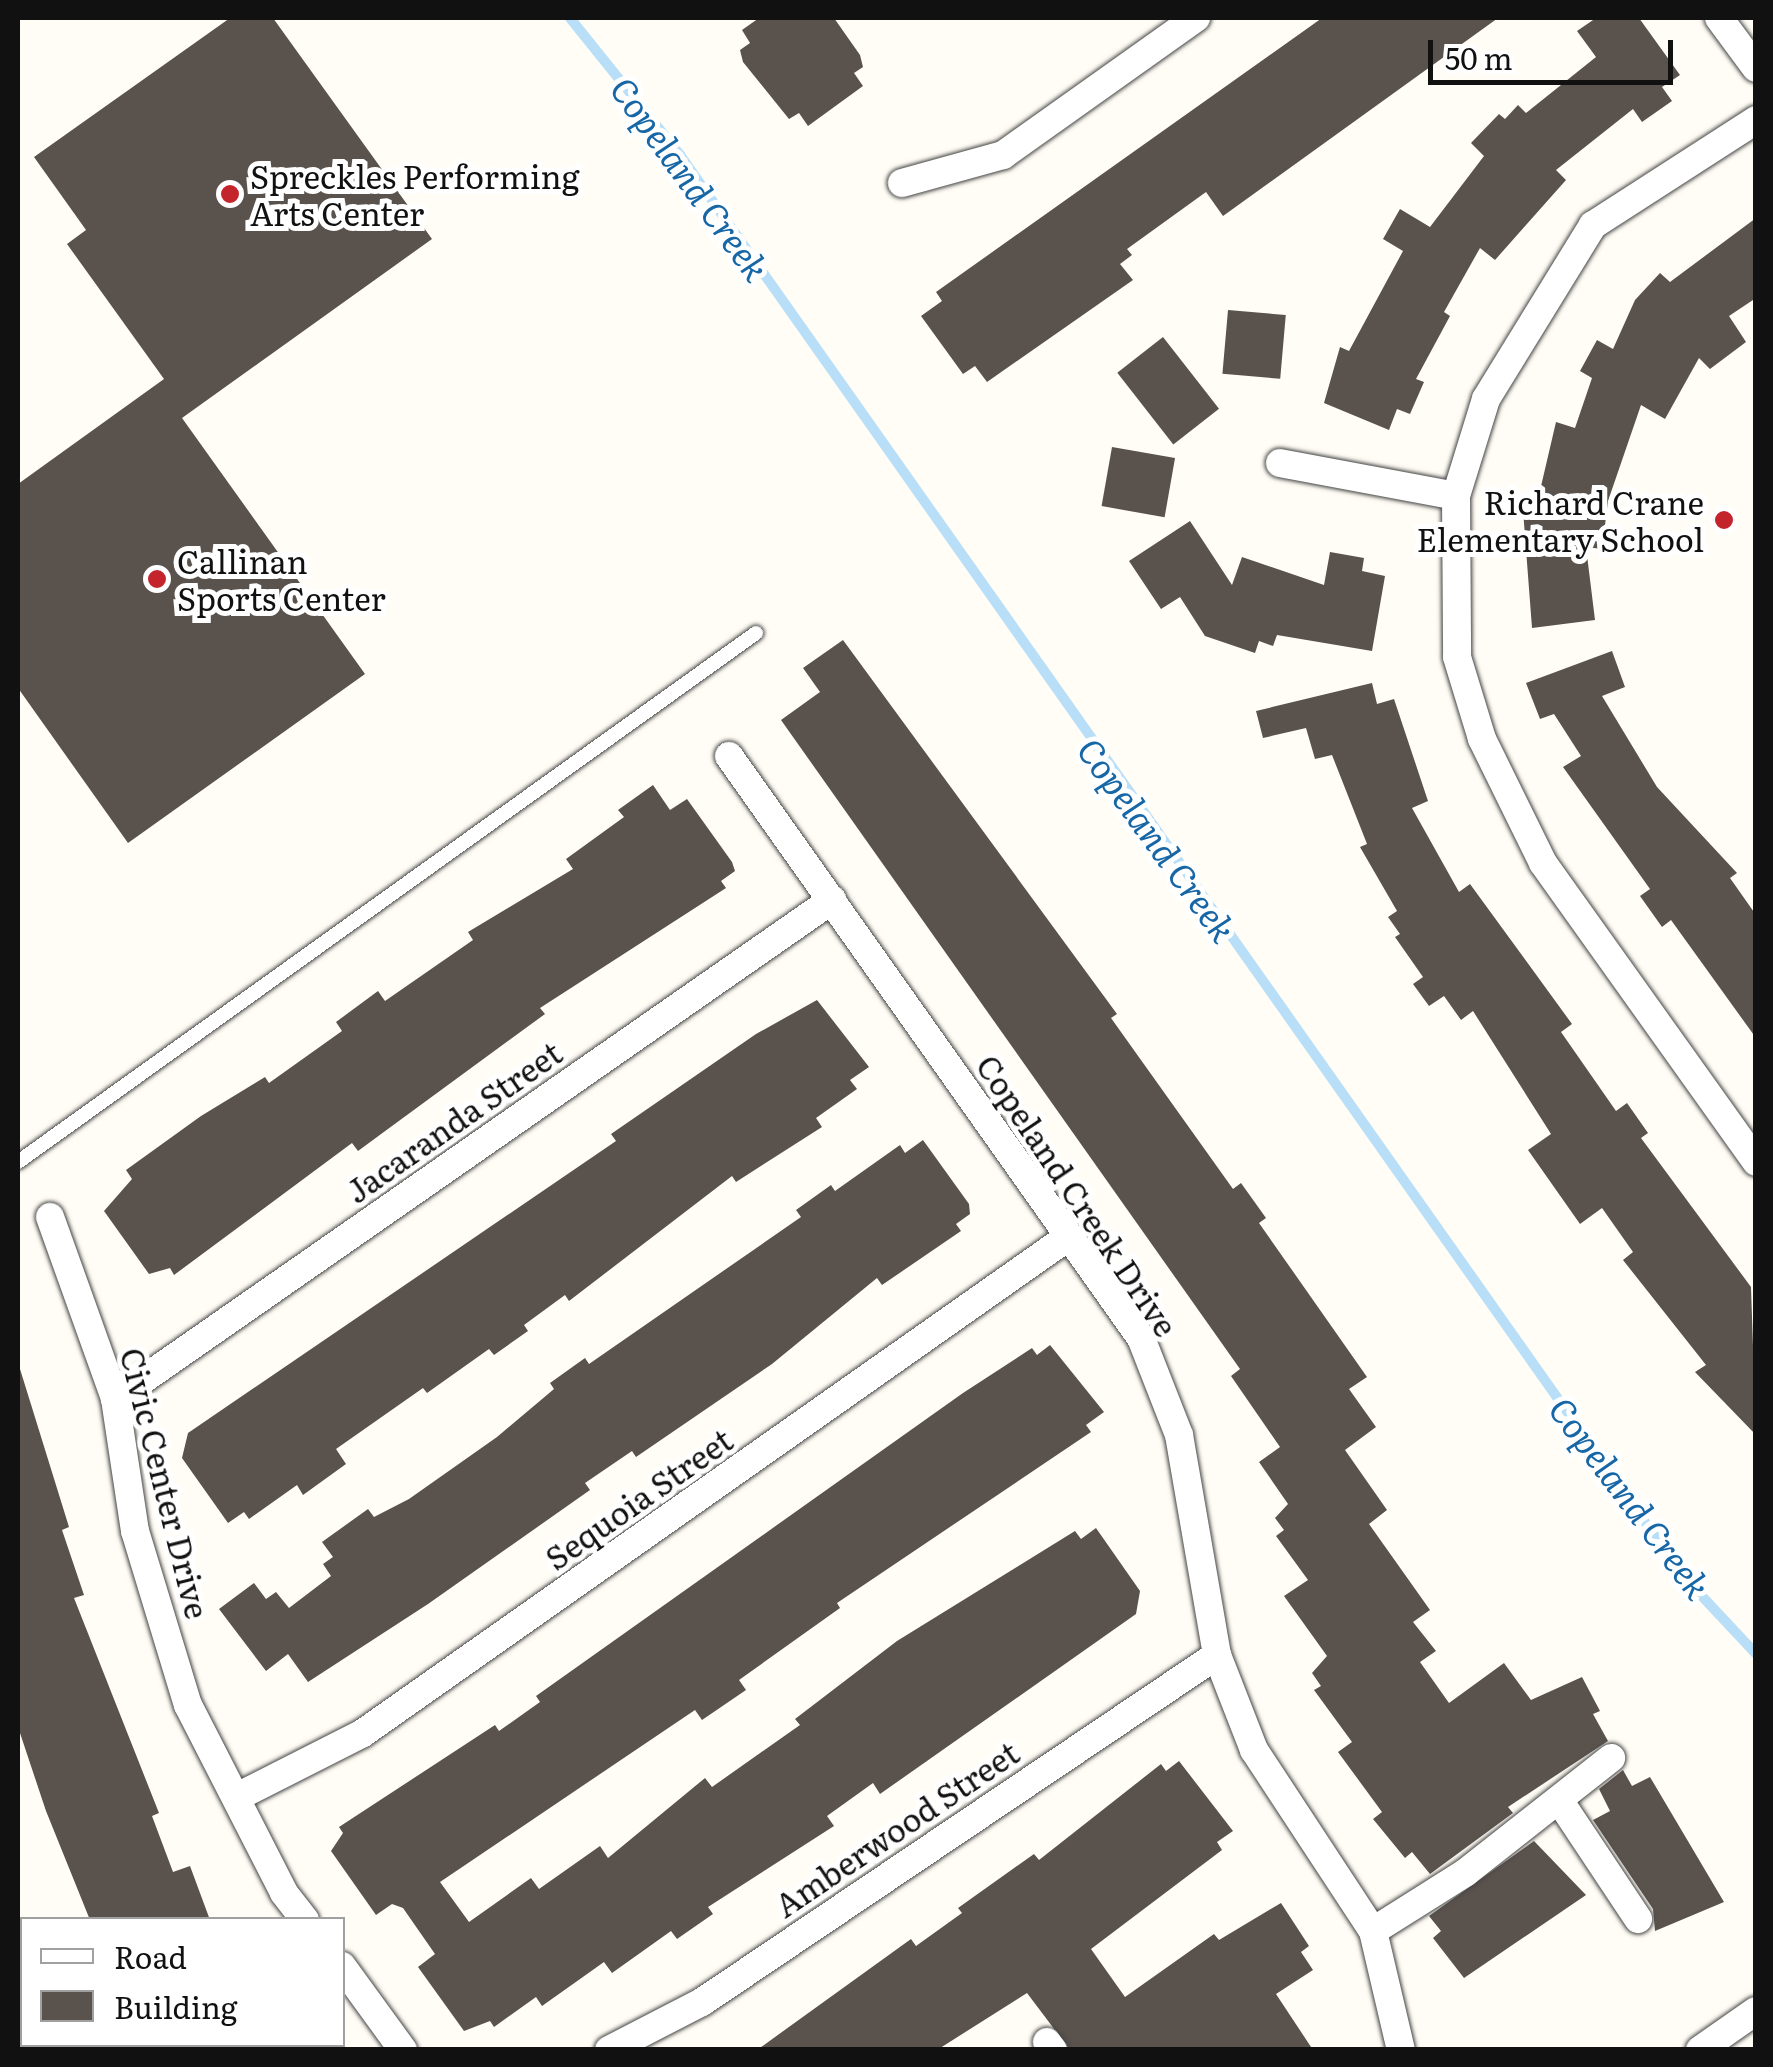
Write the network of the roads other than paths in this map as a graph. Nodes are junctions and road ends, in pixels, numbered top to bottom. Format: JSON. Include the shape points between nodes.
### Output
{"nodes":[{"id":1,"x":1196,"y":18,"type":"edge"},
{"id":2,"x":1719,"y":18,"type":"edge"},
{"id":3,"x":1756,"y":68,"type":"edge"},
{"id":4,"x":1756,"y":120,"type":"edge"},
{"id":5,"x":902,"y":183,"type":"dead end"},
{"id":6,"x":1280,"y":462,"type":"dead end"},
{"id":7,"x":1456,"y":496,"type":"junction"},
{"id":8,"x":756,"y":633,"type":"dead end"},
{"id":9,"x":729,"y":756,"type":"dead end"},
{"id":10,"x":832,"y":900,"type":"junction"},
{"id":11,"x":18,"y":1162,"type":"edge"},
{"id":12,"x":1756,"y":1162,"type":"edge"},
{"id":13,"x":50,"y":1218,"type":"dead end"},
{"id":14,"x":1068,"y":1237,"type":"junction"},
{"id":15,"x":115,"y":1399,"type":"junction"},
{"id":16,"x":1217,"y":1655,"type":"junction"},
{"id":17,"x":1611,"y":1758,"type":"dead end"},
{"id":18,"x":236,"y":1797,"type":"junction"},
{"id":19,"x":1558,"y":1800,"type":"junction"},
{"id":20,"x":303,"y":1917,"type":"edge"},
{"id":21,"x":1638,"y":1919,"type":"dead end"},
{"id":22,"x":1373,"y":1931,"type":"junction"},
{"id":23,"x":345,"y":1970,"type":"edge"},
{"id":24,"x":1756,"y":2011,"type":"edge"},
{"id":25,"x":1708,"y":2047,"type":"edge"},
{"id":26,"x":402,"y":2050,"type":"edge"},
{"id":27,"x":609,"y":2050,"type":"edge"},
{"id":28,"x":1401,"y":2050,"type":"edge"}],
"edges":[{"from":1,"to":5,"type":"street","via":[[1003,156]]},
{"from":2,"to":3,"type":"street"},
{"from":4,"to":7,"type":"street","via":[[1593,226],[1486,399]]},
{"from":6,"to":7,"type":"street"},
{"from":7,"to":12,"type":"street","via":[[1457,657],[1482,739],[1543,863]]},
{"from":8,"to":11,"type":"lane"},
{"from":9,"to":10,"type":"street","name":"Copeland Creek Drive"},
{"from":10,"to":14,"type":"street","name":"Copeland Creek Drive"},
{"from":10,"to":15,"type":"street","name":"Jacaranda Street"},
{"from":13,"to":15,"type":"street","name":"Civic Center Drive"},
{"from":14,"to":16,"type":"street","name":"Copeland Creek Drive","via":[[1141,1338],[1178,1434]]},
{"from":14,"to":18,"type":"street","name":"Sequoia Street","via":[[363,1734]]},
{"from":15,"to":18,"type":"street","name":"Civic Center Drive","via":[[151,1583],[188,1705]]},
{"from":16,"to":22,"type":"street","name":"Copeland Creek Drive","via":[[1254,1750]]},
{"from":16,"to":27,"type":"street","name":"Amberwood Street","via":[[702,2002]]},
{"from":17,"to":19,"type":"street"},
{"from":18,"to":20,"type":"street","name":"Civic Center Drive"},
{"from":19,"to":21,"type":"street"},
{"from":19,"to":22,"type":"street"},
{"from":22,"to":28,"type":"street","name":"Copeland Creek Drive"},
{"from":23,"to":26,"type":"street"},
{"from":24,"to":25,"type":"street"}]}
